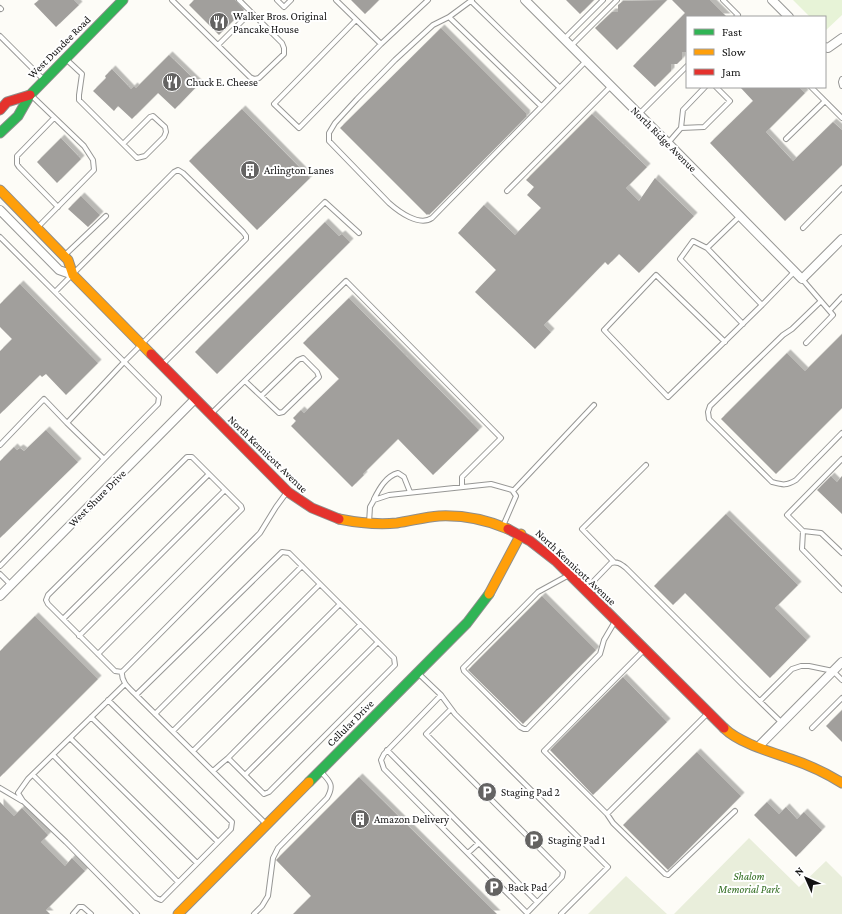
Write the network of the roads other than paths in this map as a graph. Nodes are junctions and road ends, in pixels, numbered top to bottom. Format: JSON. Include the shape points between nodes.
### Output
{"nodes":[{"id":1,"x":123,"y":0,"type":"edge"},
{"id":2,"x":172,"y":0,"type":"edge"},
{"id":3,"x":239,"y":0,"type":"edge"},
{"id":4,"x":277,"y":0,"type":"edge"},
{"id":5,"x":291,"y":0,"type":"edge"},
{"id":6,"x":336,"y":0,"type":"edge"},
{"id":7,"x":428,"y":0,"type":"edge"},
{"id":8,"x":472,"y":0,"type":"edge"},
{"id":9,"x":524,"y":0,"type":"edge"},
{"id":10,"x":603,"y":0,"type":"edge"},
{"id":11,"x":617,"y":0,"type":"edge"},
{"id":12,"x":723,"y":0,"type":"edge"},
{"id":13,"x":772,"y":0,"type":"edge"},
{"id":14,"x":251,"y":12,"type":"junction"},
{"id":15,"x":737,"y":16,"type":"edge"},
{"id":16,"x":788,"y":16,"type":"edge"},
{"id":17,"x":449,"y":17,"type":"junction"},
{"id":18,"x":356,"y":20,"type":"junction"},
{"id":19,"x":0,"y":36,"type":"edge"},
{"id":20,"x":842,"y":38,"type":"edge"},
{"id":21,"x":564,"y":40,"type":"junction"},
{"id":22,"x":382,"y":44,"type":"junction"},
{"id":23,"x":218,"y":45,"type":"junction"},
{"id":24,"x":571,"y":46,"type":"junction"},
{"id":25,"x":826,"y":47,"type":"edge"},
{"id":26,"x":66,"y":58,"type":"junction"},
{"id":27,"x":586,"y":61,"type":"junction"},
{"id":28,"x":686,"y":67,"type":"edge"},
{"id":29,"x":842,"y":79,"type":"edge"},
{"id":30,"x":44,"y":80,"type":"junction"},
{"id":31,"x":611,"y":86,"type":"junction"},
{"id":32,"x":842,"y":86,"type":"edge"},
{"id":33,"x":560,"y":87,"type":"junction"},
{"id":34,"x":705,"y":88,"type":"edge"},
{"id":35,"x":717,"y":88,"type":"edge"},
{"id":36,"x":812,"y":88,"type":"edge"},
{"id":37,"x":30,"y":94,"type":"junction"},
{"id":38,"x":825,"y":101,"type":"junction"},
{"id":39,"x":541,"y":106,"type":"junction"},
{"id":40,"x":0,"y":110,"type":"edge"},
{"id":41,"x":639,"y":114,"type":"junction"},
{"id":42,"x":54,"y":118,"type":"junction"},
{"id":43,"x":842,"y":118,"type":"edge"},
{"id":44,"x":682,"y":128,"type":"junction"},
{"id":45,"x":0,"y":133,"type":"edge"},
{"id":46,"x":786,"y":139,"type":"dead end"},
{"id":47,"x":668,"y":142,"type":"junction"},
{"id":48,"x":123,"y":144,"type":"junction"},
{"id":49,"x":842,"y":188,"type":"edge"},
{"id":50,"x":0,"y":190,"type":"edge"},
{"id":51,"x":507,"y":191,"type":"dead end"},
{"id":52,"x":58,"y":207,"type":"junction"},
{"id":53,"x":0,"y":210,"type":"edge"},
{"id":54,"x":106,"y":216,"type":"dead end"},
{"id":55,"x":740,"y":216,"type":"junction"},
{"id":56,"x":37,"y":228,"type":"junction"},
{"id":57,"x":803,"y":228,"type":"dead end"},
{"id":58,"x":359,"y":233,"type":"dead end"},
{"id":59,"x":0,"y":237,"type":"edge"},
{"id":60,"x":842,"y":239,"type":"edge"},
{"id":61,"x":707,"y":248,"type":"junction"},
{"id":62,"x":64,"y":256,"type":"junction"},
{"id":63,"x":795,"y":271,"type":"junction"},
{"id":64,"x":73,"y":275,"type":"junction"},
{"id":65,"x":802,"y":279,"type":"junction"},
{"id":66,"x":56,"y":292,"type":"junction"},
{"id":67,"x":842,"y":297,"type":"edge"},
{"id":68,"x":821,"y":301,"type":"junction"},
{"id":69,"x":762,"y":305,"type":"junction"},
{"id":70,"x":830,"y":310,"type":"junction"},
{"id":71,"x":743,"y":324,"type":"junction"},
{"id":72,"x":725,"y":342,"type":"junction"},
{"id":73,"x":806,"y":343,"type":"dead end"},
{"id":74,"x":141,"y":345,"type":"junction"},
{"id":75,"x":125,"y":362,"type":"junction"},
{"id":76,"x":161,"y":365,"type":"junction"},
{"id":77,"x":245,"y":381,"type":"junction"},
{"id":78,"x":261,"y":396,"type":"junction"},
{"id":79,"x":195,"y":399,"type":"junction"},
{"id":80,"x":594,"y":405,"type":"dead end"},
{"id":81,"x":210,"y":415,"type":"junction"},
{"id":82,"x":67,"y":423,"type":"junction"},
{"id":83,"x":842,"y":433,"type":"edge"},
{"id":84,"x":0,"y":445,"type":"edge"},
{"id":85,"x":104,"y":459,"type":"junction"},
{"id":86,"x":842,"y":459,"type":"edge"},
{"id":87,"x":646,"y":465,"type":"dead end"},
{"id":88,"x":209,"y":474,"type":"junction"},
{"id":89,"x":462,"y":486,"type":"junction"},
{"id":90,"x":225,"y":490,"type":"junction"},
{"id":91,"x":513,"y":491,"type":"junction"},
{"id":92,"x":288,"y":492,"type":"junction"},
{"id":93,"x":410,"y":492,"type":"junction"},
{"id":94,"x":374,"y":500,"type":"junction"},
{"id":95,"x":369,"y":525,"type":"junction"},
{"id":96,"x":503,"y":526,"type":"junction"},
{"id":97,"x":803,"y":531,"type":"junction"},
{"id":98,"x":521,"y":534,"type":"junction"},
{"id":99,"x":842,"y":553,"type":"edge"},
{"id":100,"x":614,"y":562,"type":"junction"},
{"id":101,"x":0,"y":566,"type":"edge"},
{"id":102,"x":302,"y":566,"type":"junction"},
{"id":103,"x":0,"y":574,"type":"edge"},
{"id":104,"x":569,"y":575,"type":"junction"},
{"id":105,"x":320,"y":584,"type":"junction"},
{"id":106,"x":11,"y":585,"type":"junction"},
{"id":107,"x":585,"y":590,"type":"junction"},
{"id":108,"x":842,"y":590,"type":"edge"},
{"id":109,"x":0,"y":596,"type":"edge"},
{"id":110,"x":340,"y":604,"type":"junction"},
{"id":111,"x":63,"y":619,"type":"junction"},
{"id":112,"x":615,"y":620,"type":"junction"},
{"id":113,"x":360,"y":625,"type":"junction"},
{"id":114,"x":80,"y":636,"type":"junction"},
{"id":115,"x":378,"y":642,"type":"junction"},
{"id":116,"x":645,"y":650,"type":"junction"},
{"id":117,"x":98,"y":654,"type":"junction"},
{"id":118,"x":842,"y":662,"type":"edge"},
{"id":119,"x":834,"y":671,"type":"junction"},
{"id":120,"x":122,"y":672,"type":"junction"},
{"id":121,"x":417,"y":672,"type":"junction"},
{"id":122,"x":842,"y":680,"type":"edge"},
{"id":123,"x":125,"y":684,"type":"junction"},
{"id":124,"x":136,"y":695,"type":"junction"},
{"id":125,"x":441,"y":695,"type":"junction"},
{"id":126,"x":842,"y":698,"type":"edge"},
{"id":127,"x":108,"y":700,"type":"junction"},
{"id":128,"x":760,"y":701,"type":"junction"},
{"id":129,"x":451,"y":709,"type":"junction"},
{"id":130,"x":708,"y":712,"type":"junction"},
{"id":131,"x":155,"y":714,"type":"junction"},
{"id":132,"x":91,"y":717,"type":"junction"},
{"id":133,"x":782,"y":723,"type":"junction"},
{"id":134,"x":812,"y":728,"type":"dead end"},
{"id":135,"x":173,"y":731,"type":"junction"},
{"id":136,"x":70,"y":738,"type":"junction"},
{"id":137,"x":758,"y":747,"type":"junction"},
{"id":138,"x":388,"y":750,"type":"junction"},
{"id":139,"x":193,"y":751,"type":"junction"},
{"id":140,"x":53,"y":755,"type":"junction"},
{"id":141,"x":228,"y":758,"type":"junction"},
{"id":142,"x":320,"y":770,"type":"junction"},
{"id":143,"x":213,"y":771,"type":"junction"},
{"id":144,"x":33,"y":775,"type":"junction"},
{"id":145,"x":244,"y":775,"type":"junction"},
{"id":146,"x":842,"y":783,"type":"edge"},
{"id":147,"x":0,"y":788,"type":"edge"},
{"id":148,"x":23,"y":801,"type":"junction"},
{"id":149,"x":735,"y":811,"type":"dead end"},
{"id":150,"x":607,"y":814,"type":"junction"},
{"id":151,"x":267,"y":824,"type":"junction"},
{"id":152,"x":218,"y":842,"type":"junction"},
{"id":153,"x":478,"y":843,"type":"junction"},
{"id":154,"x":468,"y":853,"type":"junction"},
{"id":155,"x":197,"y":864,"type":"junction"},
{"id":156,"x":178,"y":882,"type":"junction"},
{"id":157,"x":537,"y":902,"type":"junction"},
{"id":158,"x":73,"y":914,"type":"edge"},
{"id":159,"x":91,"y":914,"type":"edge"},
{"id":160,"x":137,"y":914,"type":"edge"},
{"id":161,"x":178,"y":914,"type":"edge"},
{"id":162,"x":254,"y":914,"type":"edge"},
{"id":163,"x":561,"y":914,"type":"edge"}],
"edges":[{"from":1,"to":26,"type":"street","name":"West Dundee Road"},
{"from":2,"to":23,"type":"lane"},
{"from":3,"to":14,"type":"lane"},
{"from":4,"to":5,"type":"lane","via":[[284,7]]},
{"from":6,"to":18,"type":"lane"},
{"from":7,"to":22,"type":"lane"},
{"from":8,"to":17,"type":"lane"},
{"from":8,"to":33,"type":"lane"},
{"from":9,"to":21,"type":"street","name":"North Ridge Avenue"},
{"from":10,"to":21,"type":"lane"},
{"from":11,"to":24,"type":"lane"},
{"from":12,"to":15,"type":"lane"},
{"from":13,"to":16,"type":"street"},
{"from":14,"to":23,"type":"lane"},
{"from":14,"to":23,"type":"lane","via":[[282,43],[284,54],[259,78],[254,79]]},
{"from":17,"to":39,"type":"lane"},
{"from":17,"to":39,"type":"lane","via":[[433,26],[395,60],[357,98],[329,133],[329,141],[389,204],[416,220],[429,220]]},
{"from":18,"to":22,"type":"lane"},
{"from":18,"to":22,"type":"lane","via":[[274,104],[299,128]]},
{"from":19,"to":30,"type":"lane"},
{"from":20,"to":25,"type":"street"},
{"from":21,"to":24,"type":"street","name":"North Ridge Avenue"},
{"from":24,"to":27,"type":"street","name":"North Ridge Avenue"},
{"from":26,"to":30,"type":"street","name":"West Dundee Road"},
{"from":26,"to":48,"type":"lane","via":[[82,74],[79,100]]},
{"from":27,"to":31,"type":"street","name":"North Ridge Avenue"},
{"from":27,"to":33,"type":"lane"},
{"from":28,"to":41,"type":"lane"},
{"from":29,"to":32,"type":"lane"},
{"from":30,"to":37,"type":"street","name":"West Dundee Road"},
{"from":31,"to":41,"type":"street","name":"North Ridge Avenue"},
{"from":31,"to":51,"type":"lane"},
{"from":33,"to":39,"type":"lane"},
{"from":34,"to":44,"type":"lane","via":[[683,110]]},
{"from":35,"to":44,"type":"lane","via":[[730,101],[704,127]]},
{"from":36,"to":38,"type":"lane"},
{"from":37,"to":40,"type":"street","name":"West Dundee Road","via":[[6,101]]},
{"from":37,"to":42,"type":"lane"},
{"from":37,"to":45,"type":"street","name":"West Dundee Road","via":[[18,116]]},
{"from":38,"to":43,"type":"lane"},
{"from":38,"to":46,"type":"lane"},
{"from":41,"to":47,"type":"street","name":"North Ridge Avenue"},
{"from":42,"to":52,"type":"lane","via":[[84,146],[93,160],[94,170]]},
{"from":42,"to":52,"type":"lane","via":[[17,156],[17,159],[19,167]]},
{"from":44,"to":47,"type":"lane"},
{"from":47,"to":55,"type":"street","name":"North Ridge Avenue"},
{"from":48,"to":48,"type":"lane","via":[[137,158],[145,156],[164,137],[165,128],[154,116],[150,117]]},
{"from":49,"to":57,"type":"lane"},
{"from":50,"to":56,"type":"street","name":"North Kennicott Avenue"},
{"from":52,"to":56,"type":"lane"},
{"from":53,"to":64,"type":"street","name":"North Kennicott Avenue","via":[[59,270]]},
{"from":54,"to":62,"type":"lane"},
{"from":55,"to":61,"type":"lane"},
{"from":55,"to":63,"type":"street","name":"North Ridge Avenue"},
{"from":56,"to":62,"type":"street","name":"North Kennicott Avenue"},
{"from":58,"to":76,"type":"lane","via":[[326,202]]},
{"from":59,"to":66,"type":"lane"},
{"from":60,"to":65,"type":"street"},
{"from":61,"to":69,"type":"lane"},
{"from":61,"to":71,"type":"lane","via":[[693,241],[680,259]]},
{"from":62,"to":64,"type":"street","name":"North Kennicott Avenue"},
{"from":63,"to":65,"type":"street","name":"North Ridge Avenue"},
{"from":63,"to":69,"type":"lane"},
{"from":64,"to":66,"type":"lane"},
{"from":64,"to":74,"type":"street","name":"North Kennicott Avenue"},
{"from":64,"to":74,"type":"lane","via":[[178,170],[243,232],[246,236],[244,242]]},
{"from":65,"to":68,"type":"lane"},
{"from":66,"to":75,"type":"lane"},
{"from":67,"to":70,"type":"lane"},
{"from":68,"to":70,"type":"lane"},
{"from":68,"to":83,"type":"lane","via":[[710,406],[709,419],[772,482],[788,485]]},
{"from":69,"to":71,"type":"lane"},
{"from":70,"to":73,"type":"lane","via":[[833,314]]},
{"from":71,"to":72,"type":"lane"},
{"from":72,"to":72,"type":"lane","via":[[668,397],[604,330],[656,275]]},
{"from":74,"to":75,"type":"lane"},
{"from":74,"to":76,"type":"street","name":"North Kennicott Avenue"},
{"from":75,"to":82,"type":"lane"},
{"from":75,"to":85,"type":"lane","via":[[160,399]]},
{"from":76,"to":79,"type":"street","name":"North Kennicott Avenue"},
{"from":77,"to":78,"type":"lane"},
{"from":77,"to":81,"type":"lane"},
{"from":77,"to":89,"type":"lane","via":[[346,281],[501,438],[462,477]]},
{"from":78,"to":78,"type":"lane","via":[[278,413],[283,412],[319,377],[303,358]]},
{"from":79,"to":81,"type":"street","name":"North Kennicott Avenue"},
{"from":79,"to":106,"type":"street","name":"West Shure Drive"},
{"from":80,"to":91,"type":"lane"},
{"from":81,"to":92,"type":"street","name":"North Kennicott Avenue"},
{"from":82,"to":84,"type":"lane","via":[[44,400]]},
{"from":82,"to":85,"type":"lane"},
{"from":85,"to":101,"type":"lane"},
{"from":86,"to":97,"type":"lane","via":[[787,515]]},
{"from":87,"to":100,"type":"lane","via":[[582,529]]},
{"from":88,"to":90,"type":"lane"},
{"from":88,"to":111,"type":"lane"},
{"from":88,"to":111,"type":"lane","via":[[192,457],[187,457],[48,595],[48,604]]},
{"from":89,"to":91,"type":"lane","via":[[491,484]]},
{"from":89,"to":93,"type":"lane"},
{"from":90,"to":114,"type":"lane"},
{"from":90,"to":117,"type":"lane","via":[[241,506],[240,512]]},
{"from":91,"to":96,"type":"lane","via":[[516,496]]},
{"from":92,"to":95,"type":"street","name":"North Kennicott Avenue","via":[[299,501],[324,513]]},
{"from":92,"to":120,"type":"lane","via":[[260,533]]},
{"from":93,"to":94,"type":"lane"},
{"from":93,"to":94,"type":"lane","via":[[404,477],[398,473],[392,474],[380,487]]},
{"from":94,"to":95,"type":"lane","via":[[370,507]]},
{"from":95,"to":96,"type":"street","name":"North Kennicott Avenue","via":[[447,516],[473,518]]},
{"from":96,"to":98,"type":"street","name":"North Kennicott Avenue"},
{"from":97,"to":99,"type":"lane","via":[[821,533]]},
{"from":97,"to":108,"type":"lane","via":[[802,549]]},
{"from":98,"to":104,"type":"street","name":"North Kennicott Avenue"},
{"from":98,"to":121,"type":"street","name":"Cellular Drive","via":[[484,603]]},
{"from":100,"to":107,"type":"lane"},
{"from":100,"to":128,"type":"lane","via":[[626,568]]},
{"from":102,"to":105,"type":"lane"},
{"from":102,"to":124,"type":"lane","via":[[289,553],[282,552]]},
{"from":102,"to":131,"type":"lane"},
{"from":103,"to":106,"type":"lane"},
{"from":104,"to":107,"type":"street","name":"North Kennicott Avenue"},
{"from":104,"to":112,"type":"lane","via":[[538,592],[463,668],[520,727],[527,729],[600,654]]},
{"from":105,"to":110,"type":"lane"},
{"from":105,"to":135,"type":"lane"},
{"from":106,"to":109,"type":"street","name":"West Shure Drive"},
{"from":107,"to":112,"type":"street","name":"North Kennicott Avenue"},
{"from":110,"to":113,"type":"lane"},
{"from":110,"to":139,"type":"lane"},
{"from":111,"to":114,"type":"lane"},
{"from":112,"to":116,"type":"street","name":"North Kennicott Avenue"},
{"from":113,"to":115,"type":"lane"},
{"from":113,"to":141,"type":"lane"},
{"from":114,"to":117,"type":"lane"},
{"from":115,"to":145,"type":"lane"},
{"from":115,"to":145,"type":"lane","via":[[394,658],[395,665],[269,792],[264,794]]},
{"from":116,"to":130,"type":"street","name":"North Kennicott Avenue"},
{"from":116,"to":150,"type":"lane","via":[[544,751]]},
{"from":117,"to":120,"type":"lane","via":[[115,671]]},
{"from":118,"to":119,"type":"street"},
{"from":119,"to":122,"type":"lane"},
{"from":119,"to":128,"type":"lane","via":[[809,666],[792,669]]},
{"from":119,"to":133,"type":"street"},
{"from":120,"to":123,"type":"lane"},
{"from":121,"to":125,"type":"lane"},
{"from":121,"to":142,"type":"street","name":"Cellular Drive"},
{"from":123,"to":124,"type":"lane"},
{"from":123,"to":127,"type":"lane"},
{"from":124,"to":131,"type":"lane"},
{"from":125,"to":129,"type":"lane"},
{"from":125,"to":138,"type":"lane"},
{"from":126,"to":134,"type":"lane"},
{"from":127,"to":132,"type":"lane"},
{"from":127,"to":152,"type":"lane","via":[[232,822],[231,829]]},
{"from":128,"to":133,"type":"lane"},
{"from":129,"to":157,"type":"lane","via":[[426,734],[563,872],[562,877]]},
{"from":129,"to":163,"type":"lane","via":[[608,867]]},
{"from":130,"to":137,"type":"street","name":"North Kennicott Avenue","via":[[730,733]]},
{"from":130,"to":150,"type":"lane"},
{"from":131,"to":135,"type":"lane"},
{"from":132,"to":136,"type":"lane"},
{"from":132,"to":152,"type":"lane"},
{"from":133,"to":137,"type":"street"},
{"from":135,"to":139,"type":"lane"},
{"from":136,"to":140,"type":"lane"},
{"from":136,"to":155,"type":"lane"},
{"from":137,"to":146,"type":"street","name":"North Kennicott Avenue"},
{"from":138,"to":153,"type":"lane"},
{"from":138,"to":154,"type":"lane","via":[[381,760],[384,769]]},
{"from":139,"to":143,"type":"lane"},
{"from":140,"to":144,"type":"lane"},
{"from":140,"to":156,"type":"lane"},
{"from":141,"to":143,"type":"lane"},
{"from":141,"to":145,"type":"lane"},
{"from":142,"to":151,"type":"street","name":"Cellular Drive"},
{"from":142,"to":162,"type":"lane","via":[[330,781],[331,790],[327,798],[278,848],[273,858],[268,896]]},
{"from":143,"to":151,"type":"lane"},
{"from":144,"to":148,"type":"lane","via":[[18,793]]},
{"from":144,"to":156,"type":"lane","via":[[156,898],[161,900]]},
{"from":147,"to":148,"type":"lane"},
{"from":148,"to":160,"type":"lane"},
{"from":149,"to":150,"type":"lane","via":[[668,875],[613,823]]},
{"from":151,"to":161,"type":"street","name":"Cellular Drive"},
{"from":152,"to":155,"type":"lane"},
{"from":153,"to":154,"type":"lane"},
{"from":153,"to":157,"type":"lane"},
{"from":154,"to":157,"type":"lane","via":[[527,913]]},
{"from":155,"to":156,"type":"lane"},
{"from":158,"to":159,"type":"lane","via":[[79,907],[83,907]]}]}
